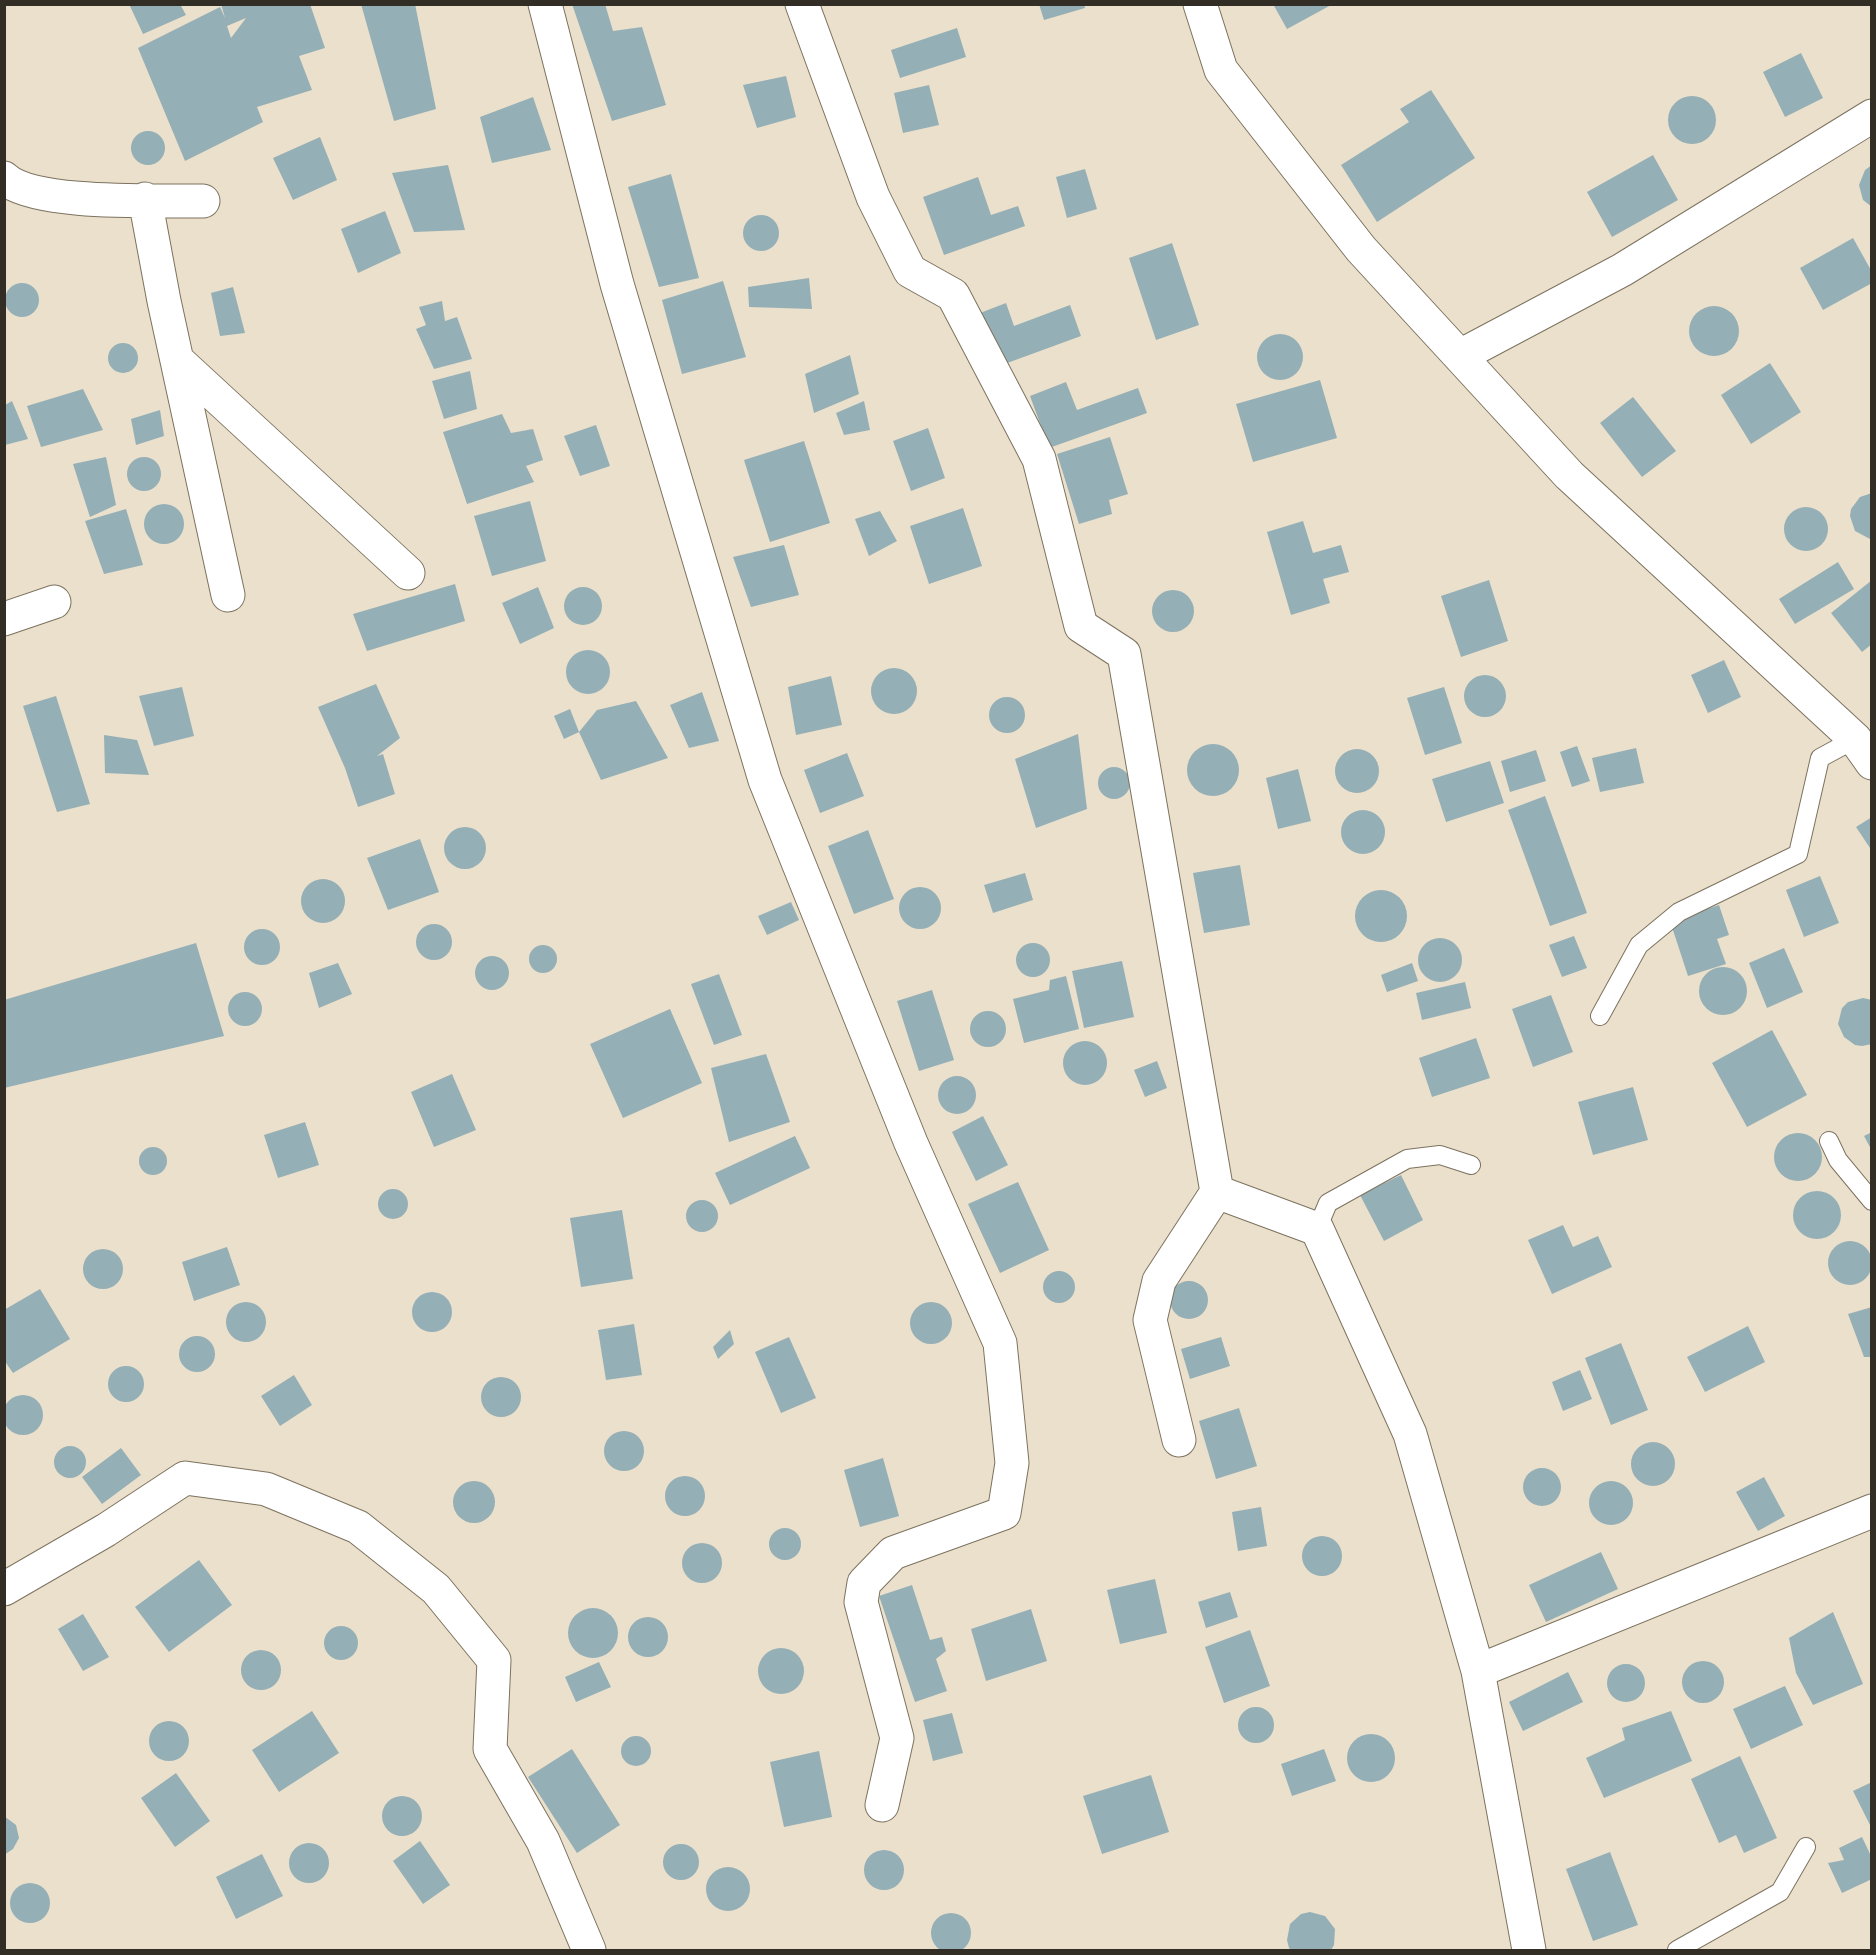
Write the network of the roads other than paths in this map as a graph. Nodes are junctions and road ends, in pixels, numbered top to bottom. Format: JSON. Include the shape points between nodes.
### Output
{"nodes":[{"id":1,"x":545,"y":4,"type":"edge"},
{"id":2,"x":801,"y":4,"type":"edge"},
{"id":3,"x":1200,"y":4,"type":"edge"},
{"id":4,"x":1872,"y":116,"type":"edge"},
{"id":5,"x":4,"y":178,"type":"edge"},
{"id":6,"x":145,"y":199,"type":"junction"},
{"id":7,"x":202,"y":201,"type":"dead end"},
{"id":8,"x":1460,"y":356,"type":"junction"},
{"id":9,"x":177,"y":360,"type":"junction"},
{"id":10,"x":408,"y":573,"type":"dead end"},
{"id":11,"x":228,"y":595,"type":"dead end"},
{"id":12,"x":54,"y":602,"type":"dead end"},
{"id":13,"x":4,"y":619,"type":"edge"},
{"id":14,"x":1863,"y":751,"type":"edge"},
{"id":15,"x":1600,"y":1016,"type":"dead end"},
{"id":16,"x":1829,"y":1141,"type":"dead end"},
{"id":17,"x":1471,"y":1165,"type":"dead end"},
{"id":18,"x":1217,"y":1192,"type":"junction"},
{"id":19,"x":1872,"y":1201,"type":"edge"},
{"id":20,"x":1317,"y":1229,"type":"junction"},
{"id":21,"x":1179,"y":1440,"type":"dead end"},
{"id":22,"x":1872,"y":1511,"type":"edge"},
{"id":23,"x":4,"y":1589,"type":"edge"},
{"id":24,"x":1478,"y":1671,"type":"junction"},
{"id":25,"x":882,"y":1805,"type":"dead end"},
{"id":26,"x":1806,"y":1847,"type":"dead end"},
{"id":27,"x":589,"y":1950,"type":"edge"},
{"id":28,"x":1529,"y":1950,"type":"edge"},
{"id":29,"x":1677,"y":1950,"type":"edge"}],
"edges":[{"from":1,"to":25,"type":"street","via":[[617,284],[765,780],[911,1143],[1000,1343],[1012,1462],[1004,1513],[892,1553],[864,1583],[861,1602],[897,1738]]},
{"from":2,"to":18,"type":"street","via":[[873,197],[910,271],[953,295],[1039,459],[1081,626],[1124,654]]},
{"from":3,"to":8,"type":"street","via":[[1221,70],[1361,249]]},
{"from":4,"to":8,"type":"street","via":[[1622,270]]},
{"from":5,"to":6,"type":"street","via":[[11,184],[55,197]]},
{"from":6,"to":7,"type":"street"},
{"from":6,"to":9,"type":"street"},
{"from":8,"to":14,"type":"street","via":[[1569,475]]},
{"from":9,"to":10,"type":"street"},
{"from":9,"to":11,"type":"street"},
{"from":12,"to":13,"type":"street"},
{"from":14,"to":15,"type":"lane","via":[[1820,758],[1798,854],[1679,912],[1639,945]]},
{"from":16,"to":19,"type":"lane","via":[[1838,1160]]},
{"from":17,"to":20,"type":"lane","via":[[1440,1155],[1407,1159],[1328,1203]]},
{"from":18,"to":20,"type":"street"},
{"from":18,"to":21,"type":"street","via":[[1159,1281],[1150,1320]]},
{"from":20,"to":24,"type":"street","via":[[1410,1434]]},
{"from":22,"to":24,"type":"street"},
{"from":23,"to":27,"type":"street","via":[[106,1530],[185,1478],[266,1490],[358,1527],[436,1589],[494,1660],[490,1749],[543,1841]]},
{"from":24,"to":28,"type":"street"},
{"from":26,"to":29,"type":"lane","via":[[1780,1892]]}]}
